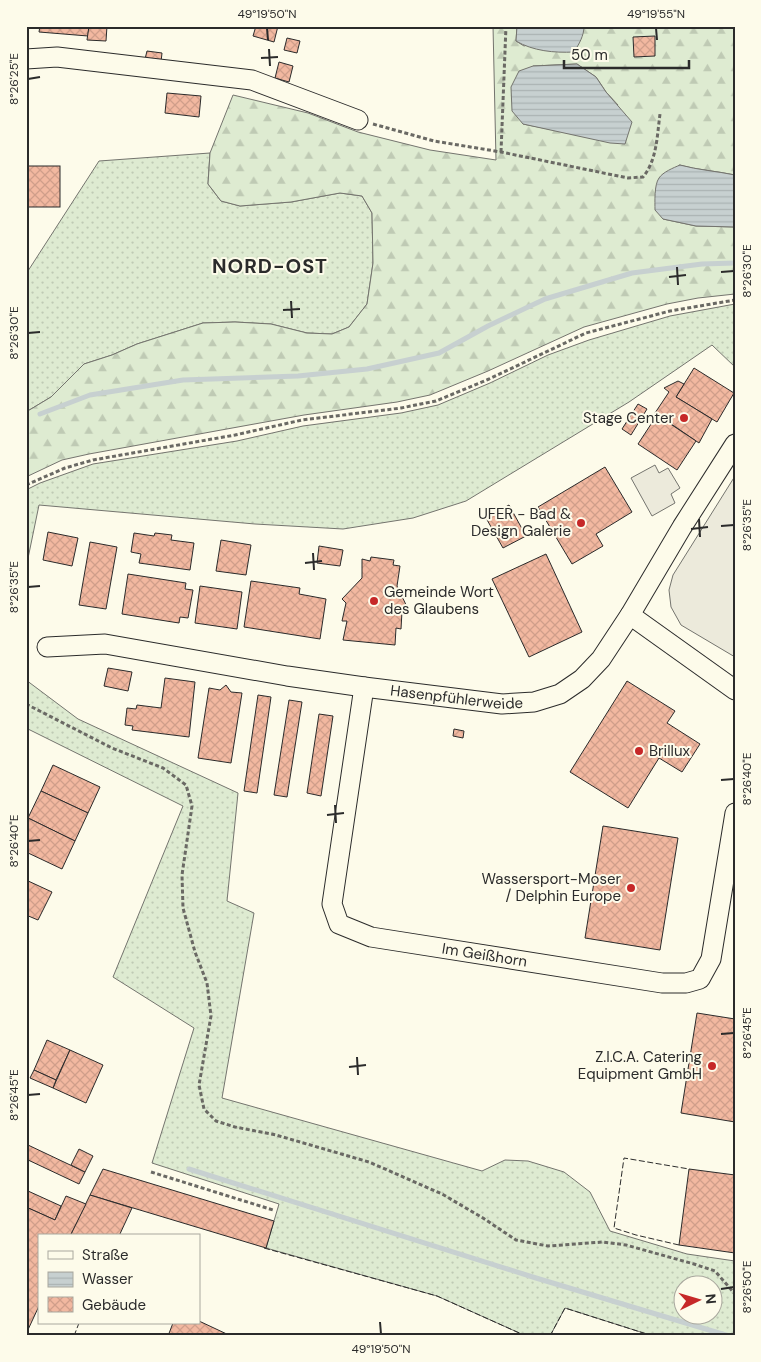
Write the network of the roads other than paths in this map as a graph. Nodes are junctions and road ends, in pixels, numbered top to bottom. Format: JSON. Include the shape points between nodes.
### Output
{"nodes":[{"id":1,"x":26,"y":59,"type":"edge"},
{"id":2,"x":358,"y":120,"type":"road end"},
{"id":3,"x":735,"y":444,"type":"edge"},
{"id":4,"x":630,"y":615,"type":"junction"},
{"id":5,"x":47,"y":647,"type":"dead end"},
{"id":6,"x":364,"y":687,"type":"junction"},
{"id":7,"x":735,"y":690,"type":"edge"},
{"id":8,"x":735,"y":813,"type":"edge"}],
"edges":[{"from":1,"to":2,"type":"street","via":[[57,57],[252,80]]},
{"from":3,"to":4,"type":"street","name":"Hasenpfühlerweide"},
{"from":4,"to":6,"type":"street","name":"Hasenpfühlerweide","via":[[601,659],[582,680],[560,694],[534,702],[502,704]]},
{"from":4,"to":7,"type":"street"},
{"from":5,"to":6,"type":"street","name":"Hasenpfühlerweide","via":[[105,644]]},
{"from":6,"to":8,"type":"street","name":"Im Geißhorn","via":[[332,904],[339,924],[371,937],[662,983],[700,980],[711,959]]}]}
